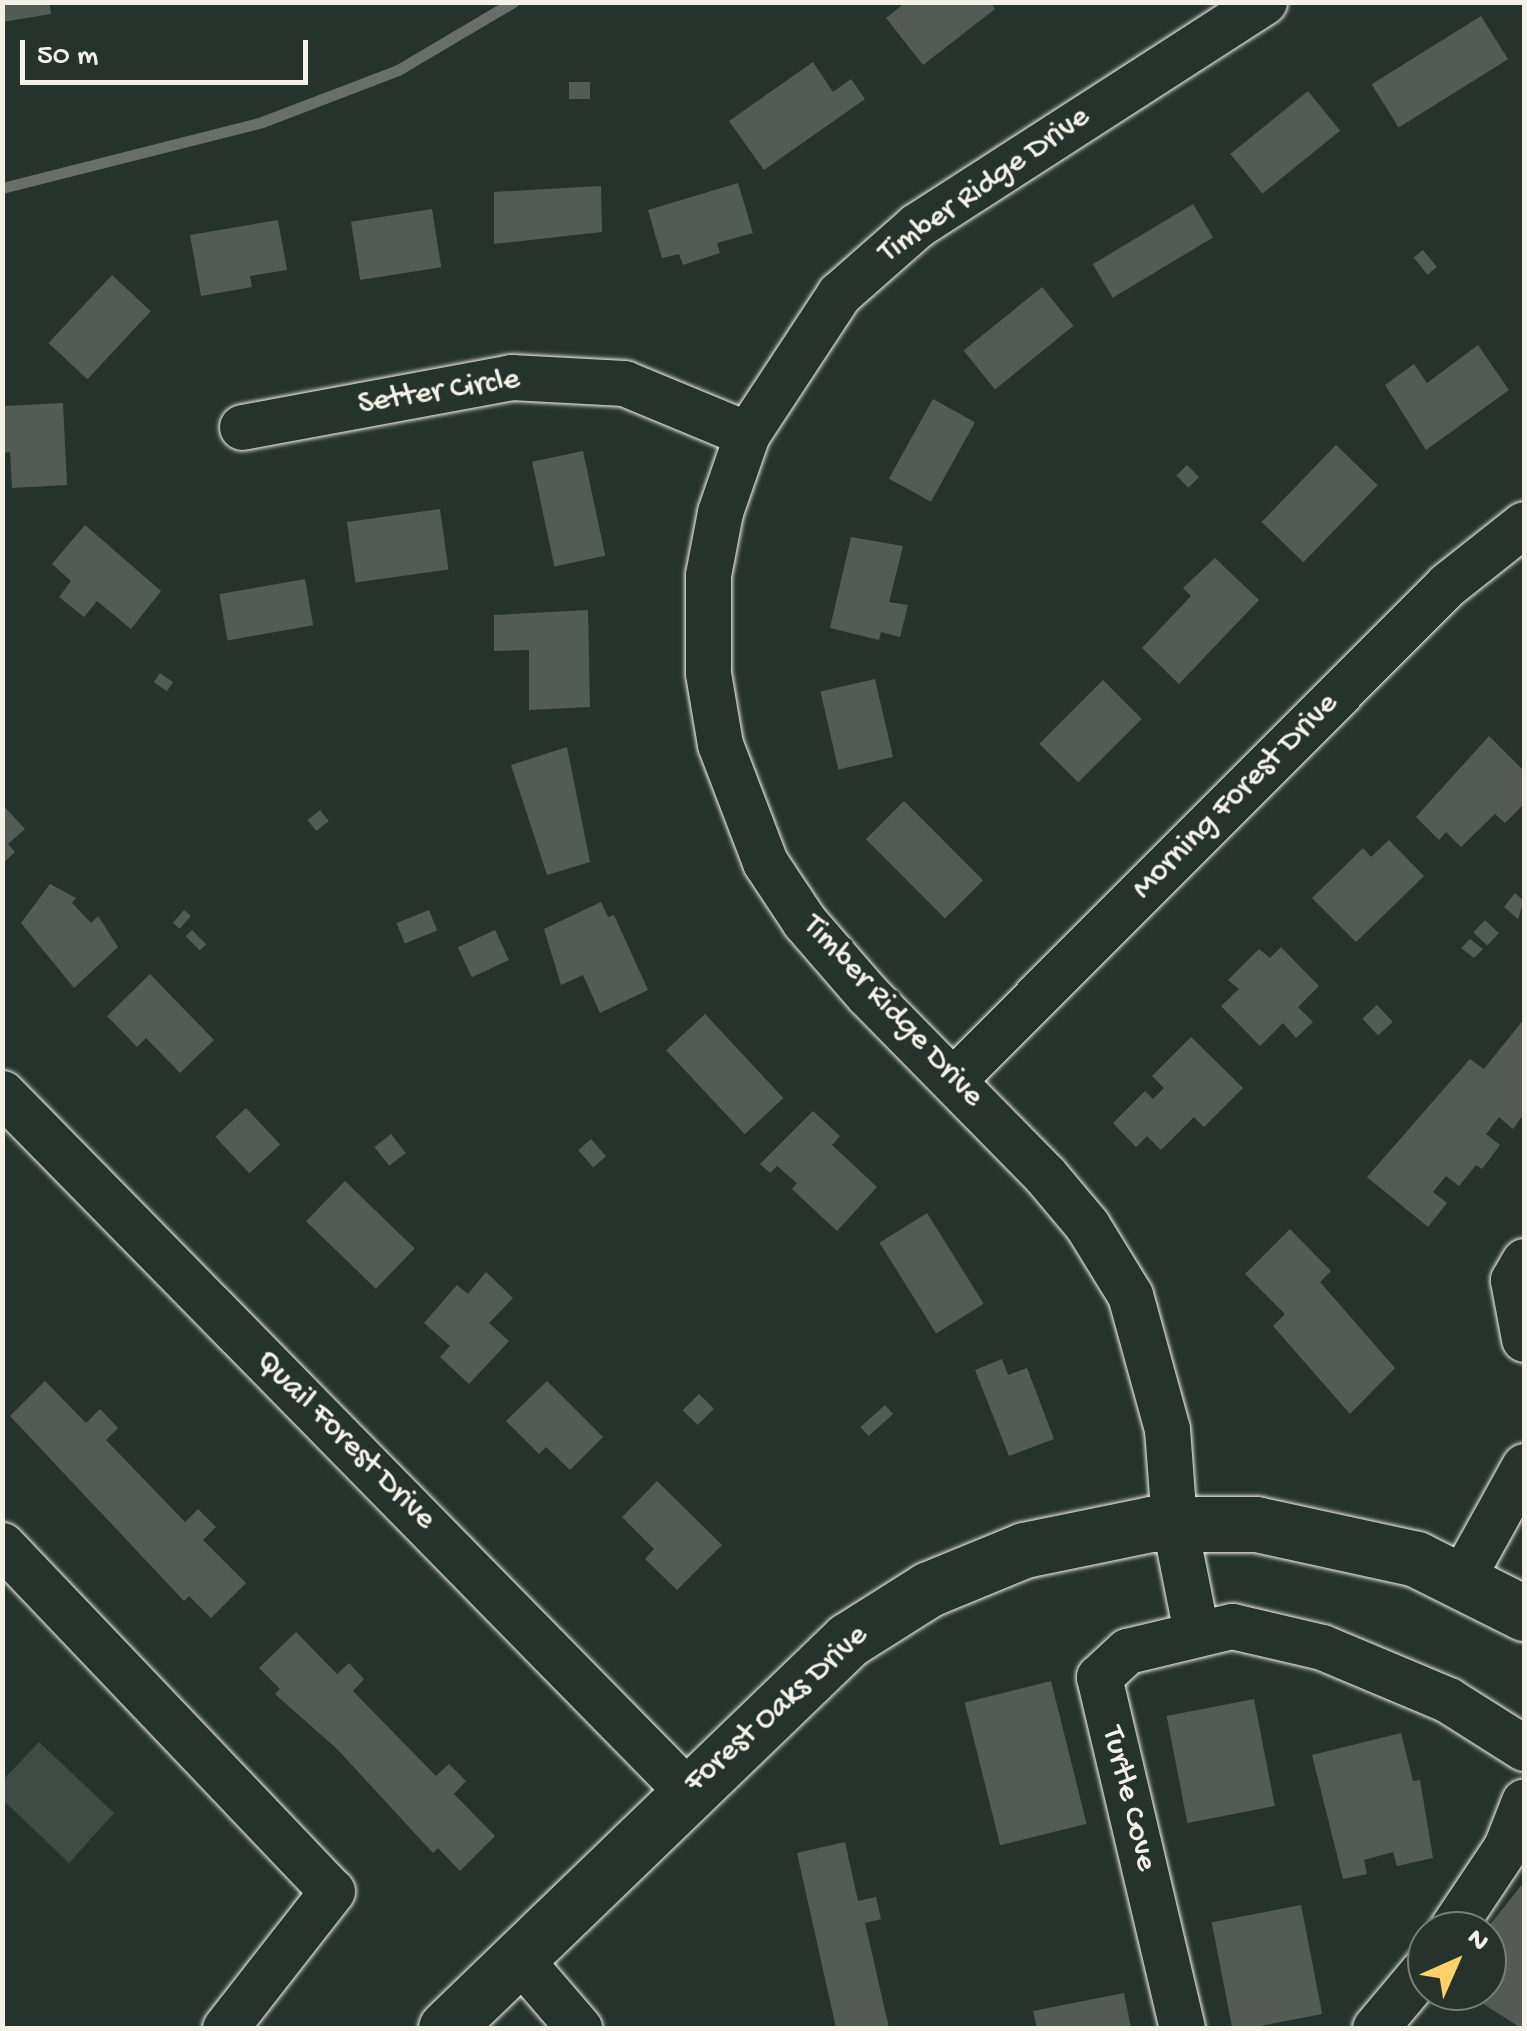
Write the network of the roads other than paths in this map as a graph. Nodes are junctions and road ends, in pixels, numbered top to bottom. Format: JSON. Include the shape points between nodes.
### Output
{"nodes":[{"id":1,"x":1264,"y":2,"type":"edge"},
{"id":2,"x":242,"y":427,"type":"dead end"},
{"id":3,"x":747,"y":434,"type":"junction"},
{"id":4,"x":1524,"y":524,"type":"edge"},
{"id":5,"x":954,"y":1079,"type":"junction"},
{"id":6,"x":2,"y":1093,"type":"edge"},
{"id":7,"x":1524,"y":1261,"type":"edge"},
{"id":8,"x":1524,"y":1339,"type":"edge"},
{"id":9,"x":1524,"y":1466,"type":"edge"},
{"id":10,"x":1174,"y":1522,"type":"junction"},
{"id":11,"x":2,"y":1545,"type":"edge"},
{"id":12,"x":1462,"y":1578,"type":"junction"},
{"id":13,"x":1524,"y":1613,"type":"edge"},
{"id":14,"x":1196,"y":1632,"type":"junction"},
{"id":15,"x":1524,"y":1748,"type":"edge"},
{"id":16,"x":687,"y":1791,"type":"junction"},
{"id":17,"x":1524,"y":1801,"type":"edge"},
{"id":18,"x":1463,"y":1911,"type":"edge"},
{"id":19,"x":518,"y":1957,"type":"junction"},
{"id":20,"x":1407,"y":1990,"type":"edge"},
{"id":21,"x":233,"y":2025,"type":"edge"},
{"id":22,"x":446,"y":2028,"type":"edge"},
{"id":23,"x":579,"y":2028,"type":"edge"},
{"id":24,"x":1182,"y":2028,"type":"edge"},
{"id":25,"x":1375,"y":2028,"type":"edge"}],
"edges":[{"from":1,"to":3,"type":"street","name":"Timber Ridge Drive","via":[[890,246],[839,294]]},
{"from":2,"to":3,"type":"street","name":"Setter Circle","via":[[511,377],[624,383]]},
{"from":3,"to":5,"type":"street","name":"Timber Ridge Drive","via":[[720,512],[708,575],[708,673],[735,792],[764,862],[804,921]]},
{"from":4,"to":5,"type":"street","name":"Morning Forest Drive","via":[[1447,585]]},
{"from":5,"to":10,"type":"street","name":"Timber Ridge Drive","via":[[1087,1225],[1130,1295],[1167,1430]]},
{"from":6,"to":16,"type":"street","name":"Quail Forest Drive"},
{"from":7,"to":8,"type":"street","via":[[1513,1280]]},
{"from":9,"to":12,"type":"street"},
{"from":10,"to":12,"type":"street","name":"Forest Oaks Drive","via":[[1307,1530],[1366,1542]]},
{"from":10,"to":14,"type":"street"},
{"from":10,"to":16,"type":"street","name":"Forest Oaks Drive","via":[[1024,1550],[929,1589],[848,1640]]},
{"from":11,"to":21,"type":"street","via":[[332,1891]]},
{"from":12,"to":13,"type":"street","name":"Forest Oaks Drive"},
{"from":14,"to":15,"type":"street","name":"Turtle Cove","via":[[1232,1626],[1322,1647],[1448,1700]]},
{"from":14,"to":24,"type":"street","name":"Turtle Cove","via":[[1126,1651],[1100,1677]]},
{"from":16,"to":19,"type":"street","name":"Forest Oaks Drive"},
{"from":17,"to":18,"type":"street","via":[[1506,1847]]},
{"from":19,"to":22,"type":"street","name":"Forest Oaks Drive"},
{"from":19,"to":23,"type":"street"},
{"from":20,"to":25,"type":"street"}]}
